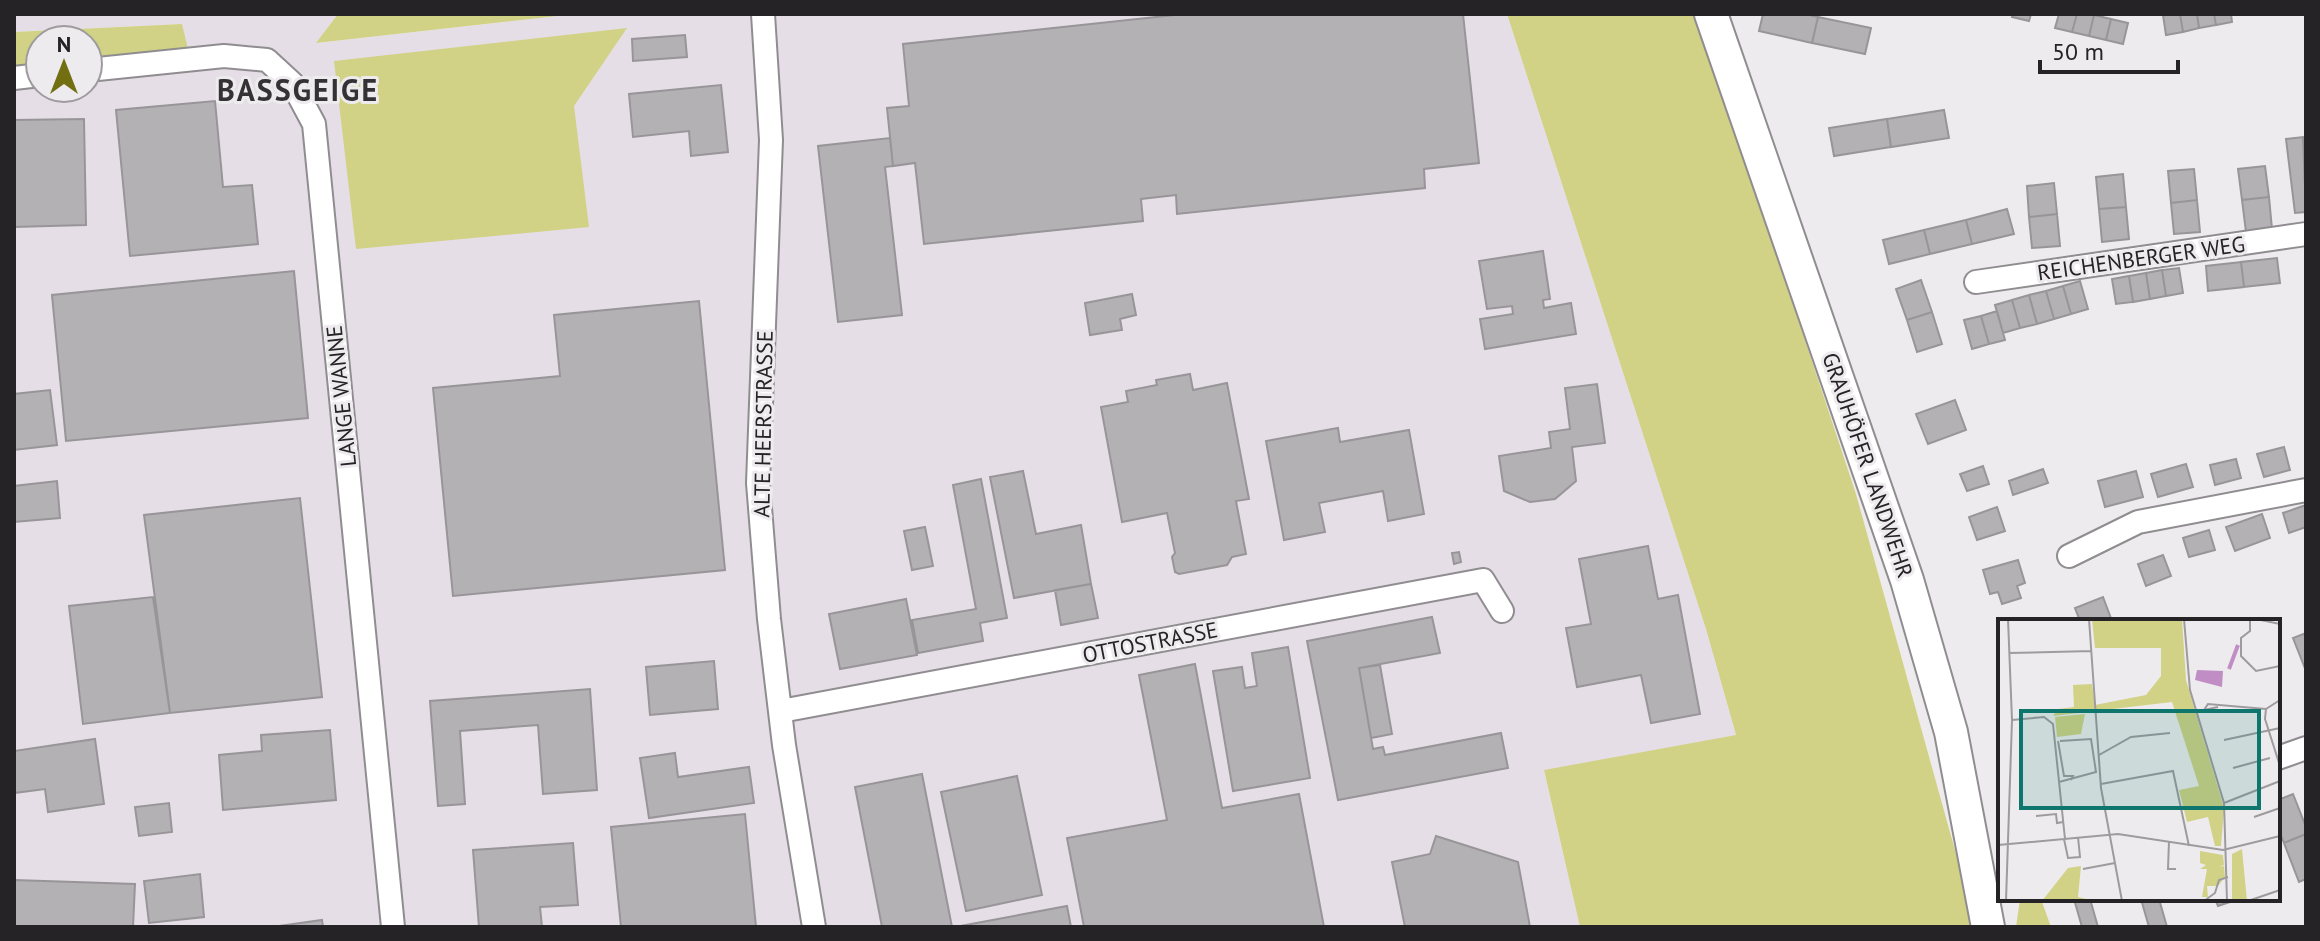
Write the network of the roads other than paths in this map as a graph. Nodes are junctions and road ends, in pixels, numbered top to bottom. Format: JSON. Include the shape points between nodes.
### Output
{"nodes":[{"id":1,"x":763,"y":14,"type":"edge"},
{"id":2,"x":1711,"y":14,"type":"edge"},
{"id":3,"x":104,"y":68,"type":"edge"},
{"id":4,"x":2306,"y":234,"type":"edge"},
{"id":5,"x":1976,"y":282,"type":"dead end"},
{"id":6,"x":2306,"y":490,"type":"edge"},
{"id":7,"x":2069,"y":556,"type":"dead end"},
{"id":8,"x":1502,"y":611,"type":"dead end"},
{"id":9,"x":781,"y":711,"type":"junction"},
{"id":10,"x":2306,"y":748,"type":"edge"},
{"id":11,"x":2280,"y":757,"type":"edge"},
{"id":12,"x":1991,"y":890,"type":"edge"},
{"id":13,"x":393,"y":927,"type":"edge"},
{"id":14,"x":814,"y":927,"type":"edge"},
{"id":15,"x":1988,"y":927,"type":"edge"}],
"edges":[{"from":1,"to":9,"type":"street","name":"ALTE HEERSTRASSE","via":[[771,140],[758,483]]},
{"from":2,"to":12,"type":"street","name":"GRAUHÖFER LANDWEHR","via":[[1907,580]]},
{"from":3,"to":13,"type":"street","name":"LANGE WANNE","via":[[224,56],[267,60],[292,83],[314,124]]},
{"from":4,"to":5,"type":"street","name":"REICHENBERGER WEG"},
{"from":6,"to":7,"type":"street","via":[[2138,522]]},
{"from":8,"to":9,"type":"street","name":"OTTOSTRASSE","via":[[1483,580]]},
{"from":9,"to":14,"type":"street","name":"ALTE HEERSTRASSE"},
{"from":10,"to":11,"type":"street"},
{"from":12,"to":15,"type":"street","name":"GRAUHÖFER LANDWEHR"}]}
